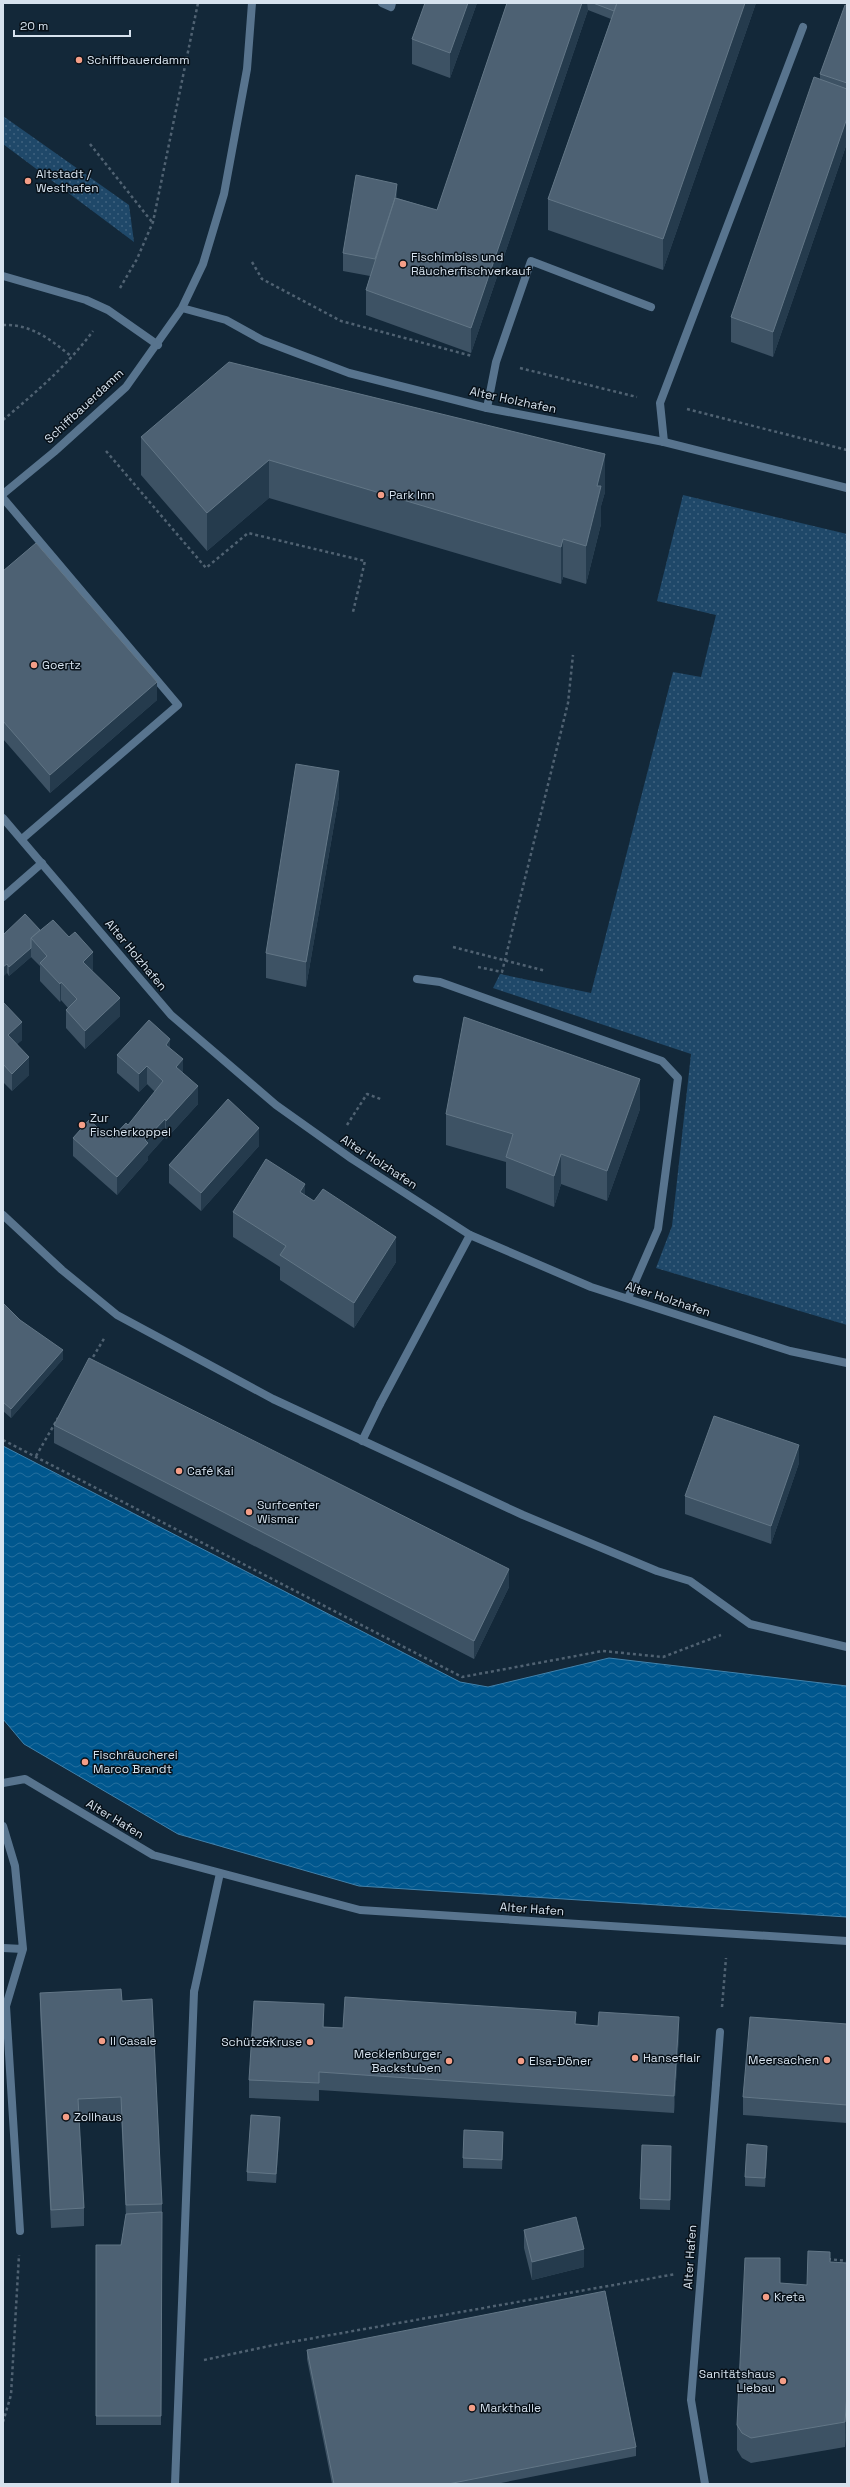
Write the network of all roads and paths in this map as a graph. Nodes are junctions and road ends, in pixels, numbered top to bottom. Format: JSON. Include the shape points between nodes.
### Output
{"nodes":[{"id":1,"x":198,"y":3,"type":"edge"},
{"id":2,"x":252,"y":3,"type":"edge"},
{"id":3,"x":382,"y":3,"type":"edge"},
{"id":4,"x":392,"y":3,"type":"edge"},
{"id":5,"x":803,"y":27,"type":"dead end"},
{"id":6,"x":90,"y":144,"type":"dead end"},
{"id":7,"x":153,"y":222,"type":"junction"},
{"id":8,"x":252,"y":262,"type":"dead end"},
{"id":9,"x":3,"y":276,"type":"edge"},
{"id":10,"x":651,"y":307,"type":"dead end"},
{"id":11,"x":182,"y":308,"type":"junction"},
{"id":12,"x":108,"y":310,"type":"junction"},
{"id":13,"x":3,"y":325,"type":"edge"},
{"id":14,"x":158,"y":344,"type":"junction"},
{"id":15,"x":72,"y":357,"type":"junction"},
{"id":16,"x":496,"y":362,"type":"junction"},
{"id":17,"x":660,"y":402,"type":"junction"},
{"id":18,"x":487,"y":408,"type":"junction"},
{"id":19,"x":3,"y":420,"type":"edge"},
{"id":20,"x":664,"y":442,"type":"junction"},
{"id":21,"x":847,"y":450,"type":"edge"},
{"id":22,"x":106,"y":451,"type":"dead end"},
{"id":23,"x":847,"y":488,"type":"edge"},
{"id":24,"x":3,"y":494,"type":"edge"},
{"id":25,"x":3,"y":498,"type":"edge"},
{"id":26,"x":353,"y":612,"type":"dead end"},
{"id":27,"x":573,"y":655,"type":"dead end"},
{"id":28,"x":3,"y":818,"type":"edge"},
{"id":29,"x":22,"y":839,"type":"junction"},
{"id":30,"x":42,"y":863,"type":"junction"},
{"id":31,"x":3,"y":897,"type":"edge"},
{"id":32,"x":453,"y":947,"type":"dead end"},
{"id":33,"x":505,"y":961,"type":"junction"},
{"id":34,"x":471,"y":965,"type":"dead end"},
{"id":35,"x":546,"y":971,"type":"dead end"},
{"id":36,"x":418,"y":979,"type":"dead end"},
{"id":37,"x":383,"y":1100,"type":"dead end"},
{"id":38,"x":333,"y":1146,"type":"junction"},
{"id":39,"x":3,"y":1215,"type":"edge"},
{"id":40,"x":470,"y":1235,"type":"junction"},
{"id":41,"x":628,"y":1298,"type":"junction"},
{"id":42,"x":117,"y":1315,"type":"junction"},
{"id":43,"x":847,"y":1362,"type":"edge"},
{"id":44,"x":86,"y":1369,"type":"edge"},
{"id":45,"x":59,"y":1416,"type":"edge"},
{"id":46,"x":3,"y":1440,"type":"edge"},
{"id":47,"x":362,"y":1441,"type":"junction"},
{"id":48,"x":36,"y":1456,"type":"junction"},
{"id":49,"x":750,"y":1624,"type":"junction"},
{"id":50,"x":847,"y":1647,"type":"edge"},
{"id":51,"x":3,"y":1783,"type":"edge"},
{"id":52,"x":3,"y":1826,"type":"edge"},
{"id":53,"x":220,"y":1873,"type":"junction"},
{"id":54,"x":847,"y":1941,"type":"edge"},
{"id":55,"x":3,"y":1948,"type":"edge"},
{"id":56,"x":23,"y":1949,"type":"junction"},
{"id":57,"x":726,"y":1964,"type":"dead end"},
{"id":58,"x":720,"y":2032,"type":"joint"},
{"id":59,"x":20,"y":2231,"type":"joint"},
{"id":60,"x":822,"y":2259,"type":"edge"},
{"id":61,"x":847,"y":2261,"type":"edge"},
{"id":62,"x":702,"y":2269,"type":"junction"},
{"id":63,"x":179,"y":2366,"type":"junction"},
{"id":64,"x":3,"y":2422,"type":"edge"},
{"id":65,"x":175,"y":2484,"type":"edge"},
{"id":66,"x":705,"y":2484,"type":"edge"}],
"edges":[{"from":1,"to":7,"type":"path"},
{"from":2,"to":11,"type":"street","name":"Schiffbauerdamm","via":[[246,69],[224,194],[203,264]]},
{"from":3,"to":4,"type":"street","via":[[391,7]]},
{"from":5,"to":17,"type":"street"},
{"from":6,"to":7,"type":"path"},
{"from":7,"to":12,"type":"path","via":[[137,259]]},
{"from":8,"to":16,"type":"path","via":[[262,279],[341,321]]},
{"from":9,"to":12,"type":"street","via":[[86,300]]},
{"from":10,"to":16,"type":"street","via":[[531,261]]},
{"from":11,"to":14,"type":"street","name":"Schiffbauerdamm"},
{"from":11,"to":18,"type":"street","name":"Alter Holzhafen","via":[[226,320],[262,340],[349,373]]},
{"from":12,"to":14,"type":"street"},
{"from":12,"to":15,"type":"path"},
{"from":13,"to":15,"type":"path","via":[[17,324],[44,335]]},
{"from":14,"to":24,"type":"street","name":"Schiffbauerdamm","via":[[126,387]]},
{"from":15,"to":19,"type":"path","via":[[49,381]]},
{"from":16,"to":17,"type":"path"},
{"from":16,"to":18,"type":"street"},
{"from":17,"to":20,"type":"street"},
{"from":17,"to":21,"type":"path"},
{"from":18,"to":20,"type":"street","name":"Alter Holzhafen"},
{"from":20,"to":23,"type":"street","name":"Alter Holzhafen"},
{"from":22,"to":26,"type":"path","via":[[206,568],[248,533],[365,561]]},
{"from":25,"to":29,"type":"street","via":[[178,705]]},
{"from":27,"to":33,"type":"path","via":[[568,703]]},
{"from":28,"to":29,"type":"street","name":"Alter Holzhafen"},
{"from":29,"to":30,"type":"street","name":"Alter Holzhafen"},
{"from":30,"to":31,"type":"street"},
{"from":30,"to":38,"type":"street","name":"Alter Holzhafen","via":[[171,1015],[276,1105]]},
{"from":32,"to":33,"type":"path"},
{"from":33,"to":34,"type":"path","via":[[502,972]]},
{"from":33,"to":35,"type":"path"},
{"from":36,"to":41,"type":"street","via":[[440,982],[662,1061],[678,1078],[658,1229]]},
{"from":37,"to":38,"type":"path","via":[[367,1094]]},
{"from":38,"to":40,"type":"street","name":"Alter Holzhafen"},
{"from":39,"to":42,"type":"street","via":[[62,1270]]},
{"from":40,"to":41,"type":"street","name":"Alter Holzhafen","via":[[591,1287]]},
{"from":40,"to":47,"type":"street"},
{"from":41,"to":43,"type":"street","name":"Alter Holzhafen","via":[[790,1351]]},
{"from":42,"to":44,"type":"path"},
{"from":42,"to":47,"type":"street","via":[[273,1399]]},
{"from":45,"to":48,"type":"path"},
{"from":46,"to":48,"type":"path"},
{"from":47,"to":49,"type":"street","via":[[523,1515],[690,1581]]},
{"from":48,"to":49,"type":"path","via":[[462,1677],[603,1651],[663,1657]]},
{"from":49,"to":50,"type":"street"},
{"from":51,"to":53,"type":"street","name":"Alter Hafen","via":[[25,1779],[153,1855]]},
{"from":52,"to":56,"type":"street","via":[[15,1866]]},
{"from":53,"to":54,"type":"street","name":"Alter Hafen","via":[[360,1910]]},
{"from":53,"to":63,"type":"street","via":[[194,1992]]},
{"from":55,"to":56,"type":"street"},
{"from":56,"to":59,"type":"street","via":[[6,2006]]},
{"from":57,"to":58,"type":"path"},
{"from":58,"to":62,"type":"street","name":"Alter Hafen"},
{"from":59,"to":64,"type":"path","via":[[11,2394]]},
{"from":60,"to":61,"type":"path"},
{"from":62,"to":63,"type":"path","via":[[274,2345]]},
{"from":62,"to":66,"type":"street","name":"Alter Hafen","via":[[691,2400]]},
{"from":63,"to":65,"type":"street"}]}
